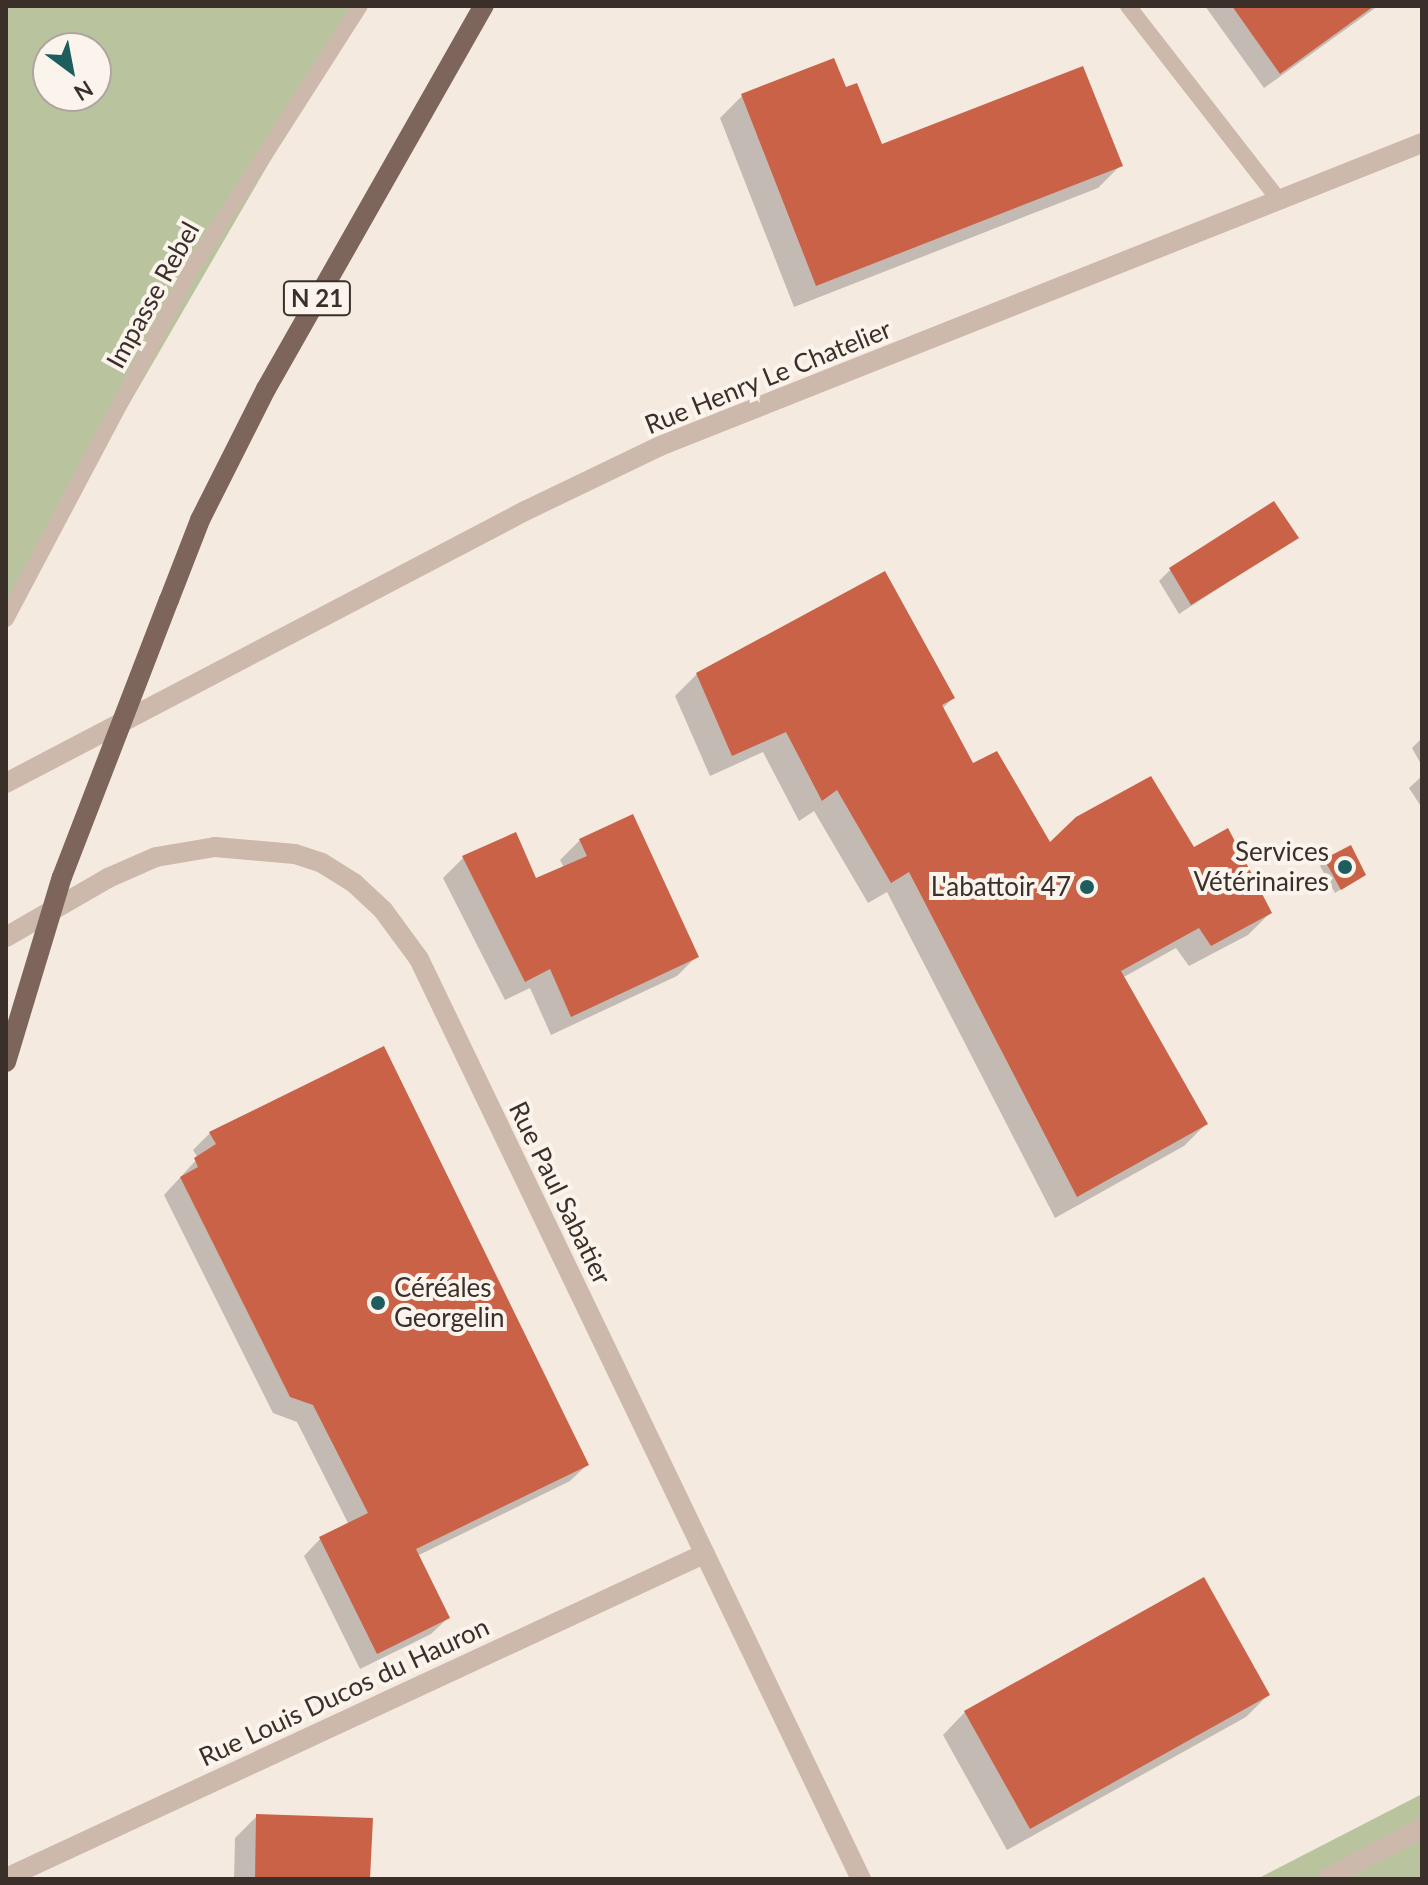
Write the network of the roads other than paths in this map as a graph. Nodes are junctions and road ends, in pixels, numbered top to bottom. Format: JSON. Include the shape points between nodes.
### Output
{"nodes":[{"id":1,"x":360,"y":6,"type":"edge"},
{"id":2,"x":484,"y":6,"type":"edge"},
{"id":3,"x":1128,"y":6,"type":"edge"},
{"id":4,"x":1422,"y":143,"type":"edge"},
{"id":5,"x":1280,"y":201,"type":"junction"},
{"id":6,"x":6,"y":619,"type":"edge"},
{"id":7,"x":6,"y":783,"type":"edge"},
{"id":8,"x":6,"y":937,"type":"edge"},
{"id":9,"x":6,"y":1062,"type":"edge"},
{"id":10,"x":704,"y":1554,"type":"junction"},
{"id":11,"x":1422,"y":1828,"type":"edge"},
{"id":12,"x":12,"y":1874,"type":"edge"},
{"id":13,"x":861,"y":1879,"type":"edge"},
{"id":14,"x":1326,"y":1879,"type":"edge"}],
"edges":[{"from":1,"to":6,"type":"lane","name":"Impasse Rebel","via":[[189,273]]},
{"from":2,"to":9,"type":"main road","number":"N 21","bridge":true,"via":[[266,389],[200,520],[62,877]]},
{"from":3,"to":5,"type":"lane"},
{"from":4,"to":5,"type":"street","name":"Rue Henry Le Chatelier"},
{"from":5,"to":7,"type":"street","name":"Rue Henry Le Chatelier","via":[[660,446],[525,511]]},
{"from":8,"to":10,"type":"street","name":"Rue Paul Sabatier","via":[[144,862],[215,847],[295,854],[354,883],[383,910],[419,959]]},
{"from":10,"to":12,"type":"street","name":"Rue Louis Ducos du Hauron"},
{"from":10,"to":13,"type":"street","name":"Rue Paul Sabatier"},
{"from":11,"to":14,"type":"street"}]}
